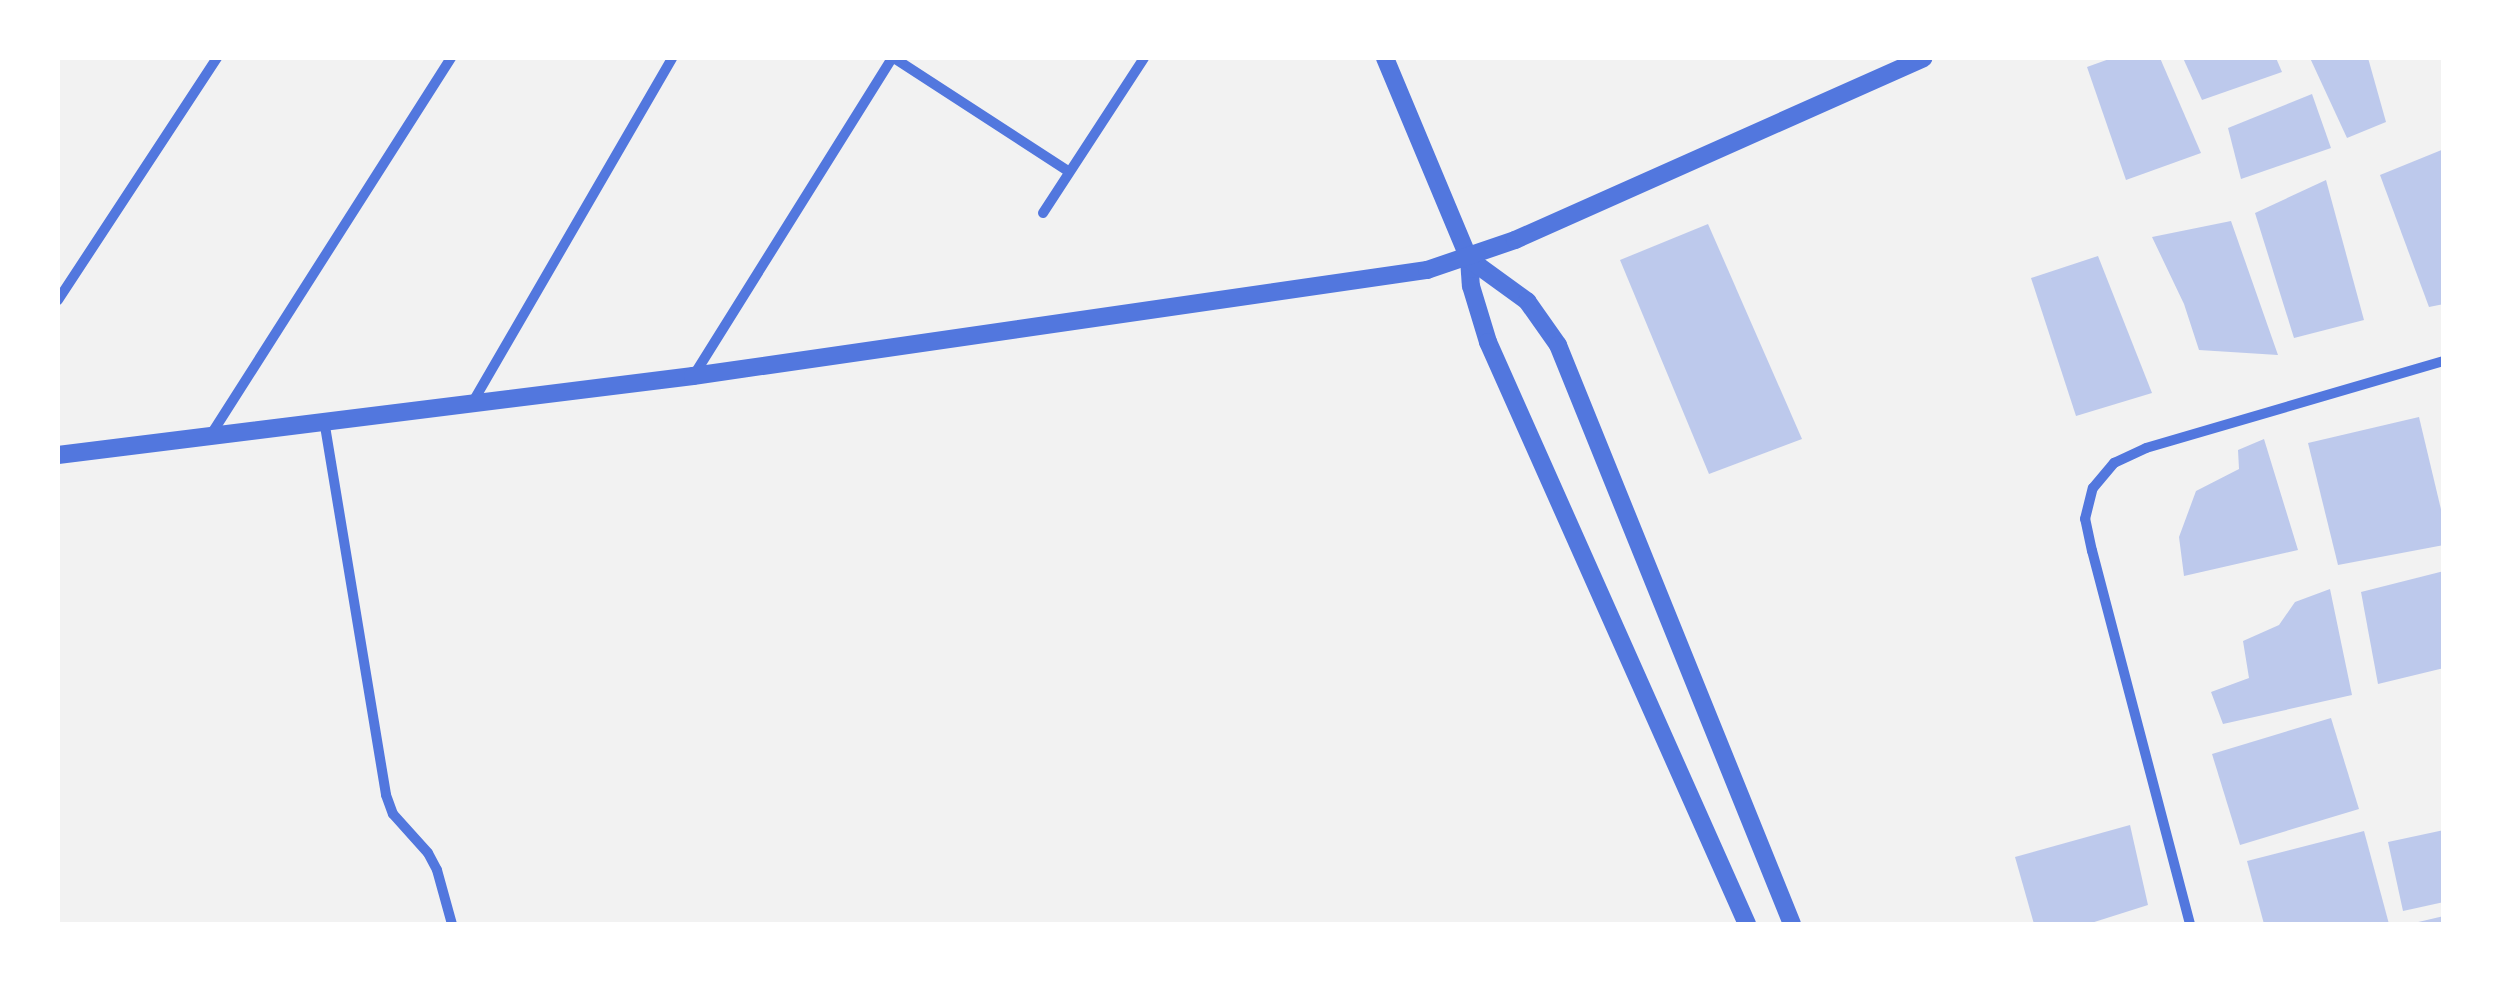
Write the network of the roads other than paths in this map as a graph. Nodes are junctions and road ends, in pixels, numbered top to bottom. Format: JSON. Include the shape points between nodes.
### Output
{"nodes":[{"id":1,"x":217,"y":58,"type":"edge"},
{"id":2,"x":451,"y":58,"type":"edge"},
{"id":3,"x":672,"y":58,"type":"edge"},
{"id":4,"x":893,"y":58,"type":"edge"},
{"id":5,"x":1144,"y":58,"type":"edge"},
{"id":6,"x":1386,"y":58,"type":"edge"},
{"id":7,"x":1923,"y":58,"type":"edge"},
{"id":8,"x":1068,"y":171,"type":"junction"},
{"id":9,"x":1044,"y":213,"type":"dead end"},
{"id":10,"x":1469,"y":259,"type":"junction"},
{"id":11,"x":58,"y":300,"type":"edge"},
{"id":12,"x":2444,"y":361,"type":"edge"},
{"id":13,"x":693,"y":376,"type":"junction"},
{"id":14,"x":474,"y":400,"type":"junction"},
{"id":15,"x":324,"y":419,"type":"junction"},
{"id":16,"x":212,"y":433,"type":"junction"},
{"id":17,"x":58,"y":455,"type":"edge"},
{"id":18,"x":452,"y":924,"type":"edge"},
{"id":19,"x":1747,"y":924,"type":"edge"},
{"id":20,"x":1792,"y":924,"type":"edge"},
{"id":21,"x":2190,"y":924,"type":"edge"}],
"edges":[{"from":1,"to":11,"type":"street"},
{"from":2,"to":16,"type":"street"},
{"from":3,"to":14,"type":"street"},
{"from":4,"to":8,"type":"street"},
{"from":4,"to":13,"type":"street"},
{"from":5,"to":8,"type":"street"},
{"from":6,"to":10,"type":"street"},
{"from":7,"to":10,"type":"street"},
{"from":8,"to":9,"type":"street"},
{"from":10,"to":13,"type":"street","via":[[1387,278]]},
{"from":10,"to":19,"type":"street","via":[[1488,342]]},
{"from":10,"to":20,"type":"street","via":[[1527,301],[1558,345]]},
{"from":12,"to":21,"type":"street","via":[[2146,448],[2114,462],[2093,488],[2086,519],[2092,551]]},
{"from":13,"to":14,"type":"street"},
{"from":14,"to":15,"type":"street"},
{"from":15,"to":16,"type":"street"},
{"from":15,"to":18,"type":"street","via":[[386,795],[393,814],[428,853]]},
{"from":16,"to":17,"type":"street"}]}
